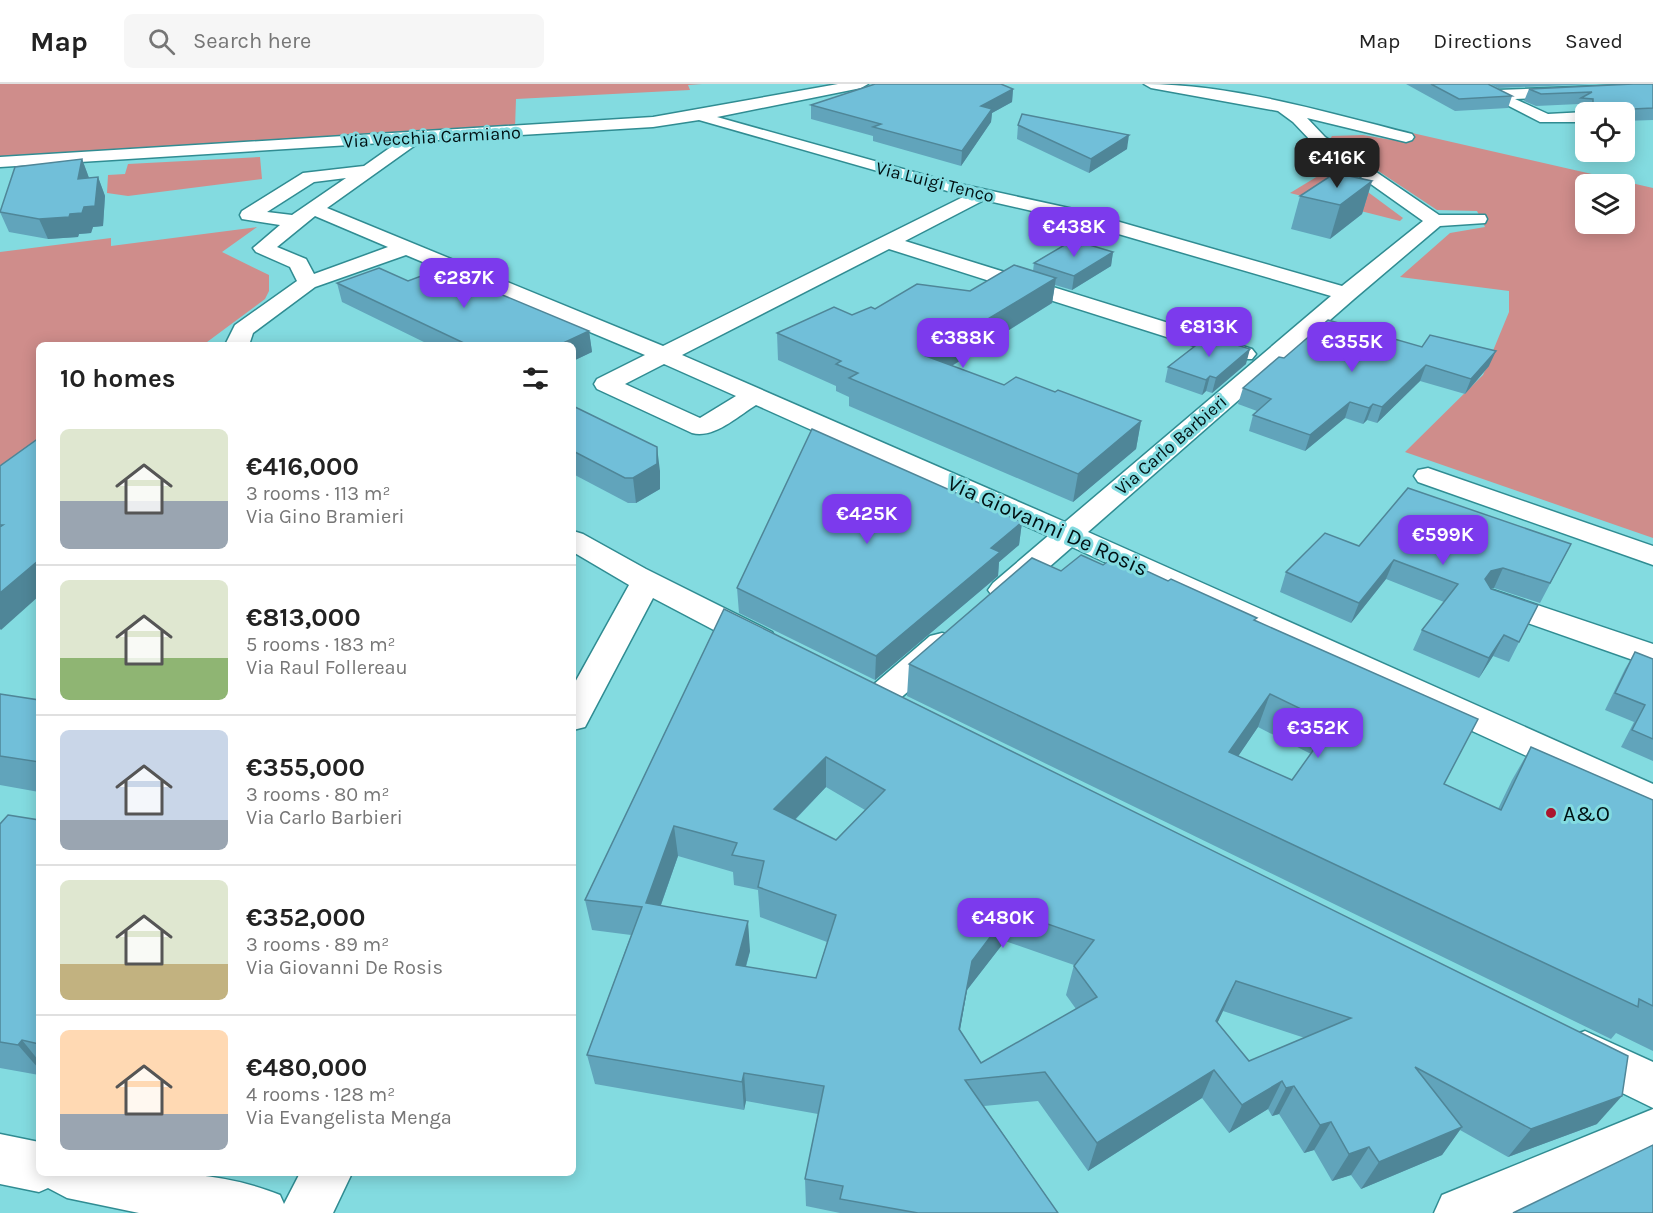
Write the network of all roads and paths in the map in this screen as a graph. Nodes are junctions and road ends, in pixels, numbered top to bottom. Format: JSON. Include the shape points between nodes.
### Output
{"nodes":[{"id":1,"x":861,"y":84,"type":"edge"},
{"id":2,"x":1151,"y":84,"type":"edge"},
{"id":3,"x":1473,"y":84,"type":"edge"},
{"id":4,"x":1653,"y":88,"type":"edge"},
{"id":5,"x":1544,"y":93,"type":"junction"},
{"id":6,"x":1495,"y":95,"type":"junction"},
{"id":7,"x":1281,"y":107,"type":"junction"},
{"id":8,"x":1575,"y":109,"type":"edge"},
{"id":9,"x":697,"y":116,"type":"junction"},
{"id":10,"x":1575,"y":116,"type":"edge"},
{"id":11,"x":1406,"y":137,"type":"dead end"},
{"id":12,"x":414,"y":139,"type":"junction"},
{"id":13,"x":0,"y":162,"type":"edge"},
{"id":14,"x":371,"y":171,"type":"junction"},
{"id":15,"x":983,"y":194,"type":"junction"},
{"id":16,"x":313,"y":209,"type":"junction"},
{"id":17,"x":1478,"y":219,"type":"dead end"},
{"id":18,"x":296,"y":220,"type":"junction"},
{"id":19,"x":1436,"y":221,"type":"junction"},
{"id":20,"x":888,"y":242,"type":"junction"},
{"id":21,"x":406,"y":248,"type":"junction"},
{"id":22,"x":308,"y":284,"type":"junction"},
{"id":23,"x":1346,"y":294,"type":"junction"},
{"id":24,"x":238,"y":342,"type":"edge"},
{"id":25,"x":664,"y":355,"type":"junction"},
{"id":26,"x":1268,"y":362,"type":"junction"},
{"id":27,"x":755,"y":395,"type":"junction"},
{"id":28,"x":1428,"y":476,"type":"dead end"},
{"id":29,"x":1068,"y":534,"type":"junction"},
{"id":30,"x":576,"y":542,"type":"edge"},
{"id":31,"x":1653,"y":556,"type":"edge"},
{"id":32,"x":646,"y":582,"type":"junction"},
{"id":33,"x":1493,"y":600,"type":"edge"},
{"id":34,"x":987,"y":604,"type":"edge"},
{"id":35,"x":960,"y":628,"type":"edge"},
{"id":36,"x":783,"y":651,"type":"edge"},
{"id":37,"x":1653,"y":656,"type":"edge"},
{"id":38,"x":881,"y":701,"type":"edge"},
{"id":39,"x":576,"y":712,"type":"edge"},
{"id":40,"x":1653,"y":800,"type":"edge"},
{"id":41,"x":1557,"y":1038,"type":"edge"},
{"id":42,"x":1653,"y":1086,"type":"edge"},
{"id":43,"x":1653,"y":1133,"type":"edge"},
{"id":44,"x":0,"y":1159,"type":"edge"},
{"id":45,"x":36,"y":1166,"type":"edge"},
{"id":46,"x":82,"y":1176,"type":"edge"},
{"id":47,"x":325,"y":1176,"type":"edge"},
{"id":48,"x":262,"y":1213,"type":"edge"},
{"id":49,"x":306,"y":1213,"type":"edge"},
{"id":50,"x":1460,"y":1213,"type":"edge"}],
"edges":[{"from":1,"to":9,"type":"street","name":"Via Vecchia Carmiano"},
{"from":2,"to":7,"type":"street"},
{"from":3,"to":6,"type":"street"},
{"from":4,"to":5,"type":"street"},
{"from":5,"to":6,"type":"street"},
{"from":5,"to":8,"type":"street"},
{"from":6,"to":10,"type":"street","via":[[1546,119]]},
{"from":7,"to":11,"type":"street"},
{"from":7,"to":19,"type":"street","via":[[1319,140]]},
{"from":9,"to":12,"type":"street","name":"Via Vecchia Carmiano"},
{"from":9,"to":15,"type":"street","name":"Via Luigi Tenco"},
{"from":12,"to":13,"type":"street","name":"Via Vecchia Carmiano"},
{"from":12,"to":14,"type":"street"},
{"from":14,"to":16,"type":"street"},
{"from":14,"to":18,"type":"street","via":[[309,177],[249,215]]},
{"from":15,"to":20,"type":"street"},
{"from":15,"to":23,"type":"street","name":"Via Luigi Tenco","via":[[1071,214]]},
{"from":16,"to":18,"type":"street"},
{"from":16,"to":21,"type":"street","name":"Via Giovanni De Rosis"},
{"from":17,"to":19,"type":"street"},
{"from":18,"to":22,"type":"street","via":[[263,248],[299,263]]},
{"from":19,"to":23,"type":"street","name":"Via Carlo Barbieri"},
{"from":20,"to":25,"type":"street"},
{"from":20,"to":26,"type":"street"},
{"from":21,"to":22,"type":"street"},
{"from":21,"to":25,"type":"street","name":"Via Giovanni De Rosis"},
{"from":22,"to":24,"type":"street","via":[[243,330]]},
{"from":23,"to":26,"type":"street","name":"Via Carlo Barbieri"},
{"from":25,"to":27,"type":"street","name":"Via Giovanni De Rosis"},
{"from":25,"to":27,"type":"street","via":[[606,384],[701,428]]},
{"from":26,"to":29,"type":"street","name":"Via Carlo Barbieri"},
{"from":27,"to":29,"type":"street","name":"Via Giovanni De Rosis"},
{"from":28,"to":31,"type":"street"},
{"from":29,"to":34,"type":"street","name":"Via Carlo Barbieri"},
{"from":29,"to":40,"type":"street","name":"Via Giovanni De Rosis"},
{"from":30,"to":32,"type":"street"},
{"from":32,"to":36,"type":"street"},
{"from":32,"to":39,"type":"street"},
{"from":33,"to":37,"type":"street"},
{"from":35,"to":38,"type":"street"},
{"from":41,"to":42,"type":"street"},
{"from":43,"to":50,"type":"street"},
{"from":44,"to":45,"type":"street"},
{"from":46,"to":48,"type":"street"},
{"from":47,"to":49,"type":"street"}]}
